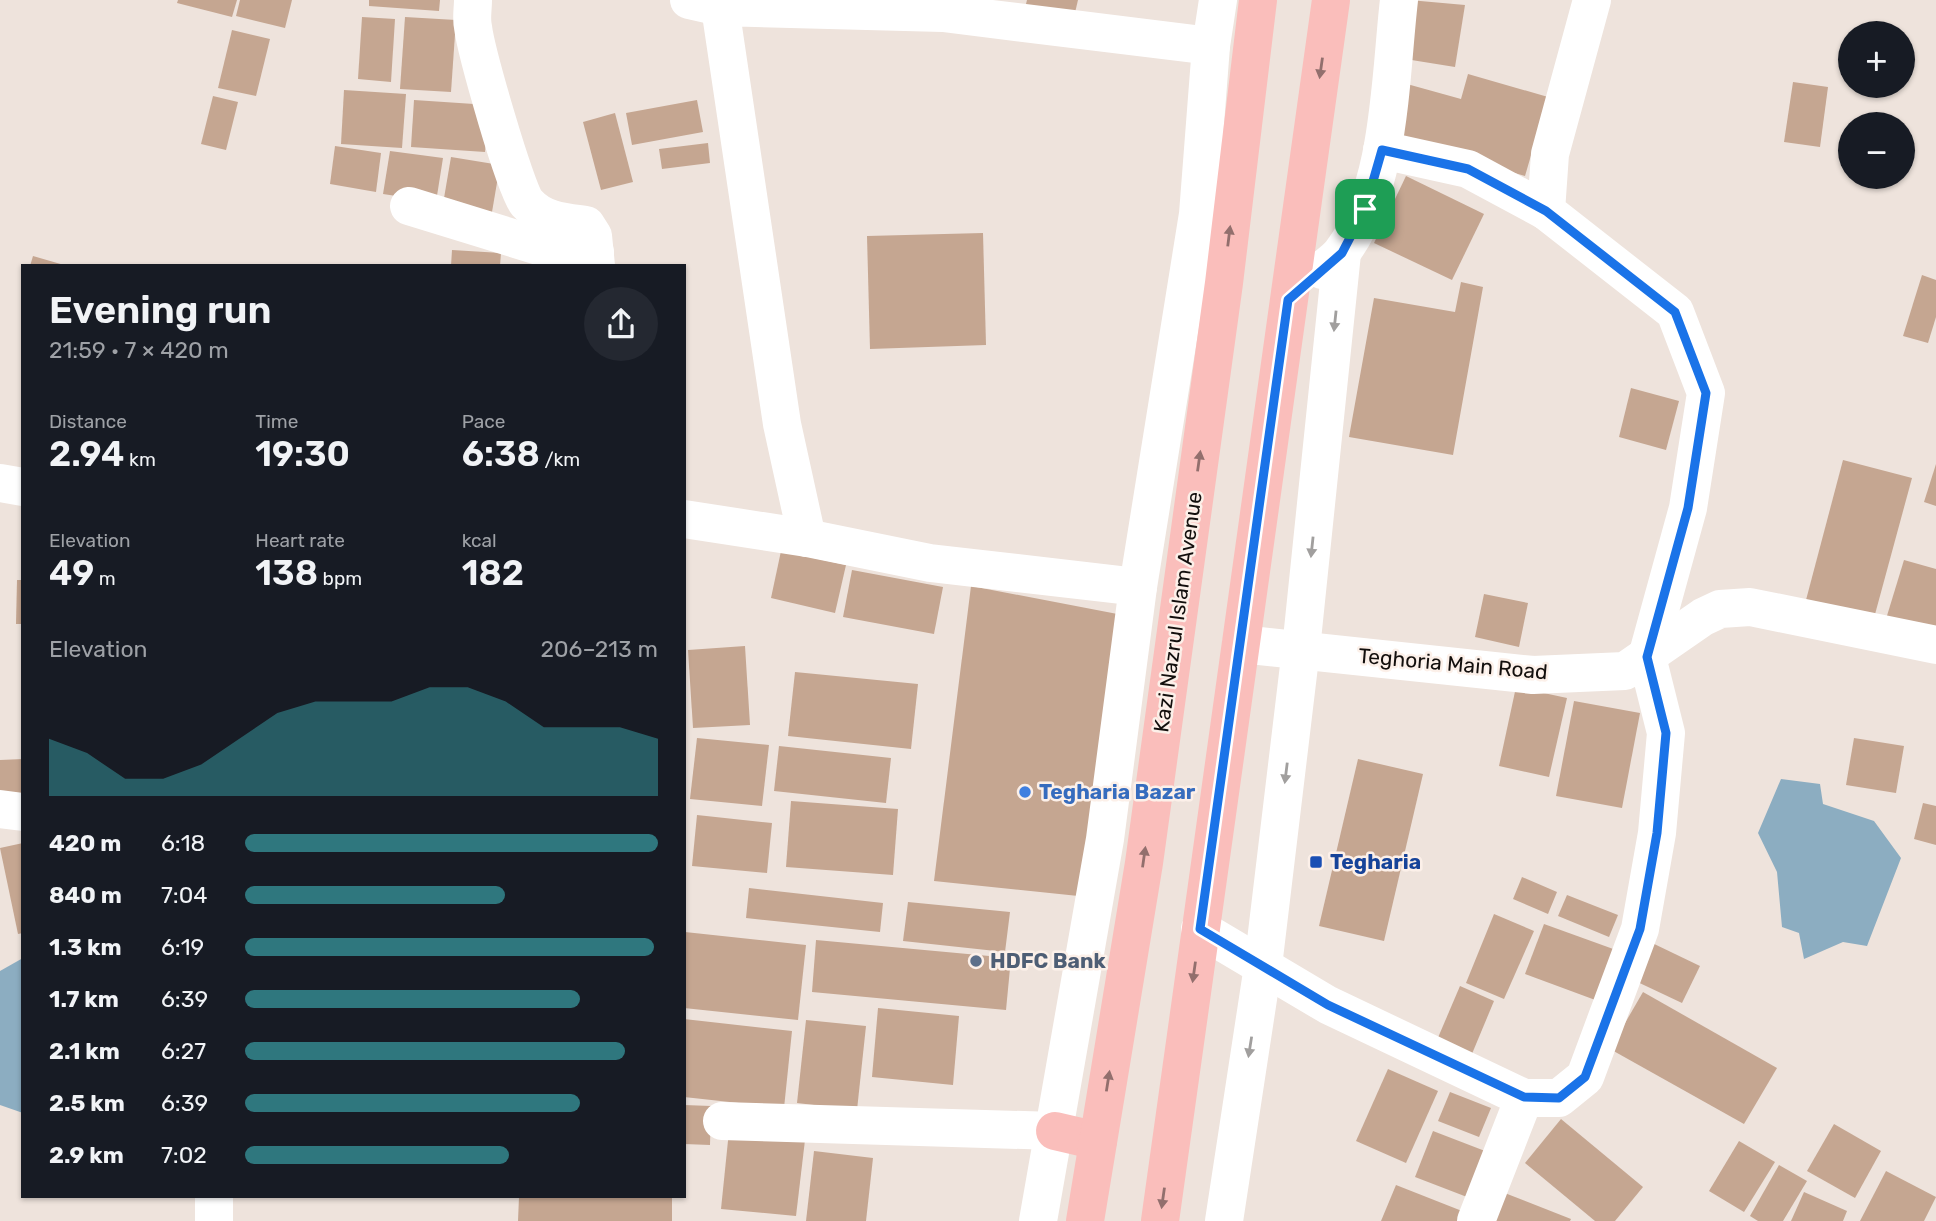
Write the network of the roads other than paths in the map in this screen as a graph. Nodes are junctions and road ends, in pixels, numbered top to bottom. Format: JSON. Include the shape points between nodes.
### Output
{"nodes":[{"id":1,"x":473,"y":0,"type":"edge"},
{"id":2,"x":1218,"y":0,"type":"edge"},
{"id":3,"x":1258,"y":0,"type":"edge"},
{"id":4,"x":1331,"y":0,"type":"edge"},
{"id":5,"x":1399,"y":0,"type":"edge"},
{"id":6,"x":1592,"y":0,"type":"edge"},
{"id":7,"x":704,"y":4,"type":"edge"},
{"id":8,"x":1211,"y":46,"type":"junction"},
{"id":9,"x":1382,"y":150,"type":"junction"},
{"id":10,"x":410,"y":206,"type":"dead end"},
{"id":11,"x":1546,"y":211,"type":"junction"},
{"id":12,"x":1342,"y":253,"type":"junction"},
{"id":13,"x":596,"y":259,"type":"edge"},
{"id":14,"x":1288,"y":300,"type":"junction"},
{"id":15,"x":0,"y":483,"type":"edge"},
{"id":16,"x":21,"y":487,"type":"edge"},
{"id":17,"x":686,"y":519,"type":"edge"},
{"id":18,"x":807,"y":538,"type":"junction"},
{"id":19,"x":1138,"y":587,"type":"junction"},
{"id":20,"x":1241,"y":644,"type":"junction"},
{"id":21,"x":1936,"y":645,"type":"edge"},
{"id":22,"x":1301,"y":649,"type":"junction"},
{"id":23,"x":1647,"y":657,"type":"junction"},
{"id":24,"x":0,"y":809,"type":"edge"},
{"id":25,"x":21,"y":812,"type":"edge"},
{"id":26,"x":1200,"y":929,"type":"junction"},
{"id":27,"x":1263,"y":966,"type":"junction"},
{"id":28,"x":1524,"y":1097,"type":"junction"},
{"id":29,"x":722,"y":1121,"type":"dead end"},
{"id":30,"x":1055,"y":1131,"type":"junction"},
{"id":31,"x":1098,"y":1141,"type":"junction"},
{"id":32,"x":214,"y":1198,"type":"edge"},
{"id":33,"x":214,"y":1221,"type":"edge"},
{"id":34,"x":1038,"y":1221,"type":"edge"},
{"id":35,"x":1085,"y":1221,"type":"edge"},
{"id":36,"x":1160,"y":1221,"type":"edge"},
{"id":37,"x":1224,"y":1221,"type":"edge"},
{"id":38,"x":1476,"y":1221,"type":"edge"}],
"edges":[{"from":1,"to":13,"type":"street","via":[[472,27],[487,85],[525,201],[552,220],[586,225],[593,236]]},
{"from":2,"to":8,"type":"street"},
{"from":31,"to":3,"type":"main road","name":"Kazi Nazrul Islam Avenue","one_way":true,"via":[[1146,850]]},
{"from":4,"to":14,"type":"main road","one_way":true},
{"from":5,"to":9,"type":"street"},
{"from":6,"to":11,"type":"street","via":[[1550,154]]},
{"from":7,"to":8,"type":"street","via":[[943,13]]},
{"from":7,"to":18,"type":"street"},
{"from":8,"to":19,"type":"street","via":[[1198,214]]},
{"from":9,"to":11,"type":"street","via":[[1468,169]]},
{"from":9,"to":12,"type":"street","via":[[1365,209]]},
{"from":10,"to":13,"type":"street"},
{"from":11,"to":23,"type":"street","via":[[1675,312],[1706,393],[1688,508]]},
{"from":12,"to":14,"type":"street"},
{"from":12,"to":22,"type":"street","one_way":true},
{"from":14,"to":20,"type":"main road"},
{"from":15,"to":16,"type":"street"},
{"from":17,"to":18,"type":"street"},
{"from":18,"to":19,"type":"street","via":[[930,563]]},
{"from":19,"to":30,"type":"street","via":[[1105,839]]},
{"from":20,"to":22,"type":"street","name":"Teghoria Main Road"},
{"from":20,"to":26,"type":"main road"},
{"from":21,"to":23,"type":"street","name":"Teghoria Main Road","via":[[1750,607],[1720,608]]},
{"from":22,"to":23,"type":"street","name":"Teghoria Main Road","via":[[1533,675],[1625,671]]},
{"from":22,"to":27,"type":"street","one_way":true},
{"from":23,"to":28,"type":"street","via":[[1666,733],[1657,833],[1640,929],[1585,1077],[1559,1098]]},
{"from":24,"to":25,"type":"street"},
{"from":26,"to":27,"type":"street"},
{"from":26,"to":36,"type":"main road","one_way":true},
{"from":27,"to":28,"type":"street","via":[[1328,1005]]},
{"from":27,"to":37,"type":"street","one_way":true},
{"from":28,"to":38,"type":"street"},
{"from":29,"to":30,"type":"street"},
{"from":30,"to":31,"type":"main road"},
{"from":30,"to":34,"type":"street"},
{"from":31,"to":35,"type":"main road","name":"Kazi Nazrul Islam Avenue"},
{"from":32,"to":33,"type":"street"}]}
